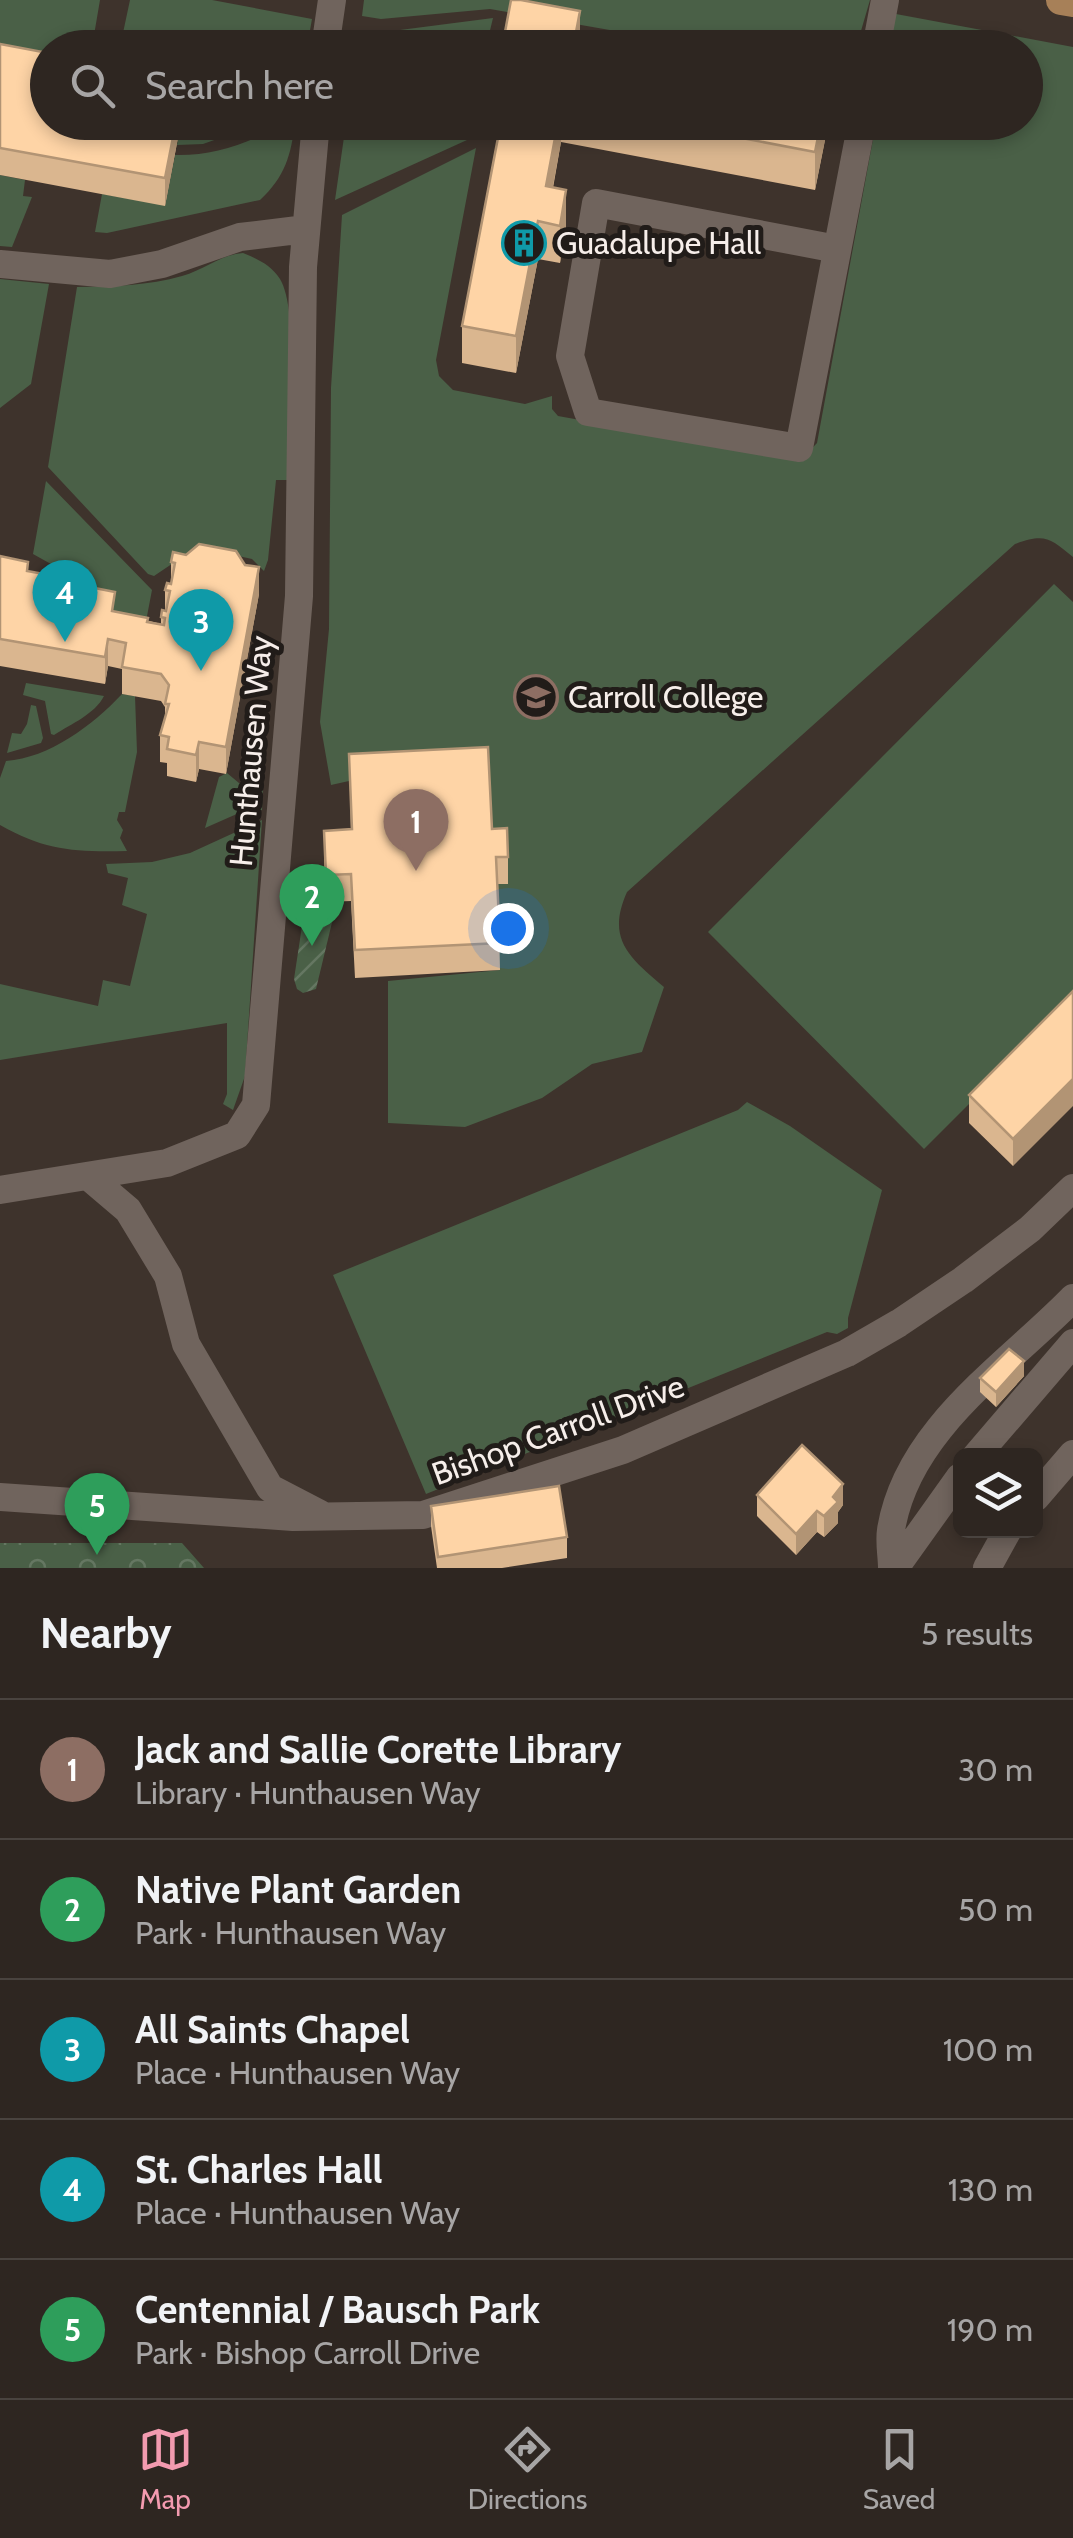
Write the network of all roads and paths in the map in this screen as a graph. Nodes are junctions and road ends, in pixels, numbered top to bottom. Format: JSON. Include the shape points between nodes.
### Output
{"nodes":[{"id":1,"x":332,"y":0,"type":"edge"},
{"id":2,"x":885,"y":0,"type":"edge"},
{"id":3,"x":1062,"y":0,"type":"edge"},
{"id":4,"x":1073,"y":2,"type":"edge"},
{"id":5,"x":328,"y":30,"type":"edge"},
{"id":6,"x":879,"y":30,"type":"edge"},
{"id":7,"x":314,"y":140,"type":"edge"},
{"id":8,"x":858,"y":140,"type":"edge"},
{"id":9,"x":306,"y":228,"type":"junction"},
{"id":10,"x":837,"y":250,"type":"junction"},
{"id":11,"x":0,"y":264,"type":"edge"},
{"id":12,"x":88,"y":1176,"type":"junction"},
{"id":13,"x":1073,"y":1188,"type":"edge"},
{"id":14,"x":0,"y":1190,"type":"edge"},
{"id":15,"x":1073,"y":1298,"type":"edge"},
{"id":16,"x":1073,"y":1343,"type":"edge"},
{"id":17,"x":983,"y":1448,"type":"edge"},
{"id":18,"x":1073,"y":1454,"type":"edge"},
{"id":19,"x":953,"y":1487,"type":"edge"},
{"id":20,"x":1043,"y":1488,"type":"edge"},
{"id":21,"x":0,"y":1497,"type":"edge"},
{"id":22,"x":325,"y":1516,"type":"junction"},
{"id":23,"x":1003,"y":1538,"type":"edge"},
{"id":24,"x":894,"y":1568,"type":"edge"},
{"id":25,"x":986,"y":1568,"type":"edge"}],
"edges":[{"from":1,"to":5,"type":"street"},
{"from":2,"to":6,"type":"street"},
{"from":3,"to":4,"type":"main road"},
{"from":7,"to":9,"type":"street","name":"Hunthausen Way"},
{"from":8,"to":10,"type":"street"},
{"from":9,"to":11,"type":"street","via":[[240,238],[110,274]]},
{"from":9,"to":12,"type":"street","name":"Hunthausen Way","via":[[299,596],[256,1105],[237,1135],[206,1149]]},
{"from":10,"to":10,"type":"street","via":[[799,448],[588,412],[570,356],[596,202]]},
{"from":12,"to":14,"type":"street","name":"Hunthausen Way"},
{"from":12,"to":22,"type":"street","via":[[128,1210],[168,1276],[186,1344],[270,1488]]},
{"from":13,"to":22,"type":"street","name":"Bishop Carroll Drive","via":[[963,1280],[847,1353],[622,1450],[423,1515]]},
{"from":15,"to":24,"type":"street","via":[[970,1395],[927,1446],[890,1531]]},
{"from":16,"to":17,"type":"street"},
{"from":18,"to":20,"type":"street"},
{"from":19,"to":24,"type":"street"},
{"from":21,"to":22,"type":"street","name":"Bishop Carroll Drive"},
{"from":23,"to":25,"type":"street"}]}
